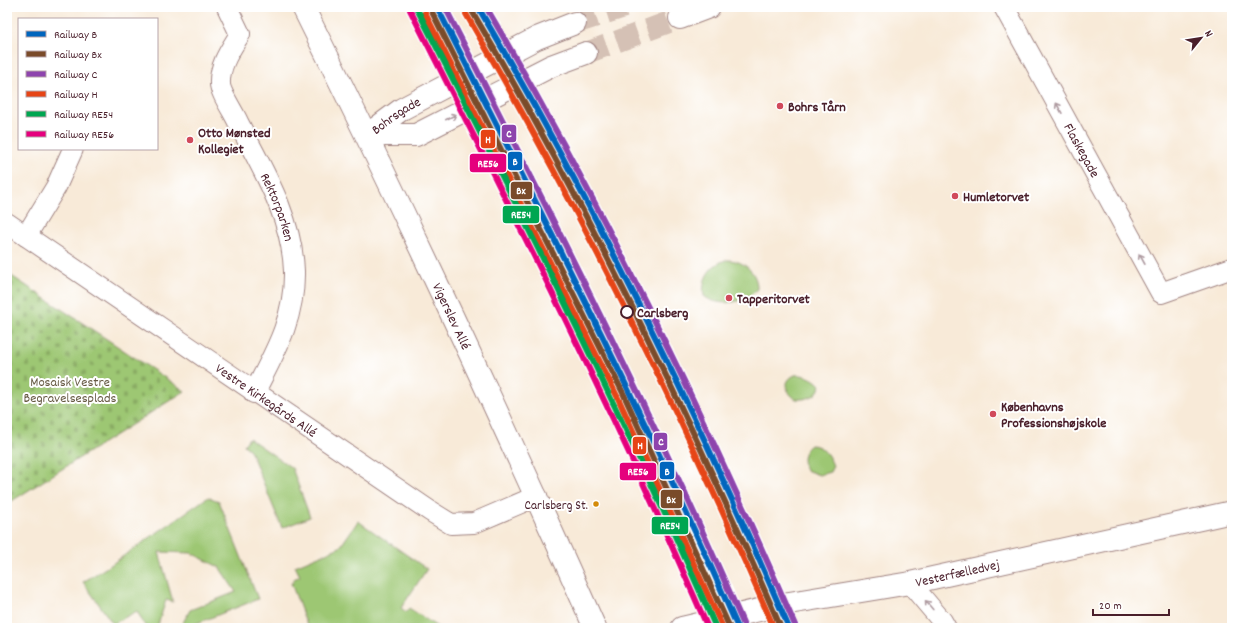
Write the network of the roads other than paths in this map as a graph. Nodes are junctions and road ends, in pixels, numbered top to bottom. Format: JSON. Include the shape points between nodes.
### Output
{"nodes":[{"id":1,"x":227,"y":7,"type":"edge"},
{"id":2,"x":303,"y":7,"type":"edge"},
{"id":3,"x":709,"y":7,"type":"edge"},
{"id":4,"x":1004,"y":7,"type":"edge"},
{"id":5,"x":680,"y":18,"type":"tunnel mouth"},
{"id":6,"x":575,"y":23,"type":"tunnel mouth"},
{"id":7,"x":586,"y":53,"type":"tunnel mouth"},
{"id":8,"x":367,"y":135,"type":"junction"},
{"id":9,"x":73,"y":150,"type":"edge"},
{"id":10,"x":7,"y":223,"type":"edge"},
{"id":11,"x":26,"y":236,"type":"junction"},
{"id":12,"x":1232,"y":268,"type":"edge"},
{"id":13,"x":254,"y":393,"type":"junction"},
{"id":14,"x":536,"y":496,"type":"junction"},
{"id":15,"x":1232,"y":512,"type":"edge"},
{"id":16,"x":910,"y":583,"type":"junction"},
{"id":17,"x":595,"y":628,"type":"edge"},
{"id":18,"x":682,"y":628,"type":"edge"},
{"id":19,"x":946,"y":628,"type":"edge"}],
"edges":[{"from":1,"to":13,"type":"street","name":"Rektorparken","via":[[240,34],[224,60],[219,85],[282,208],[290,239],[294,271],[292,303],[284,334]]},
{"from":2,"to":8,"type":"street","name":"Vigerslev Allé"},
{"from":3,"to":5,"type":"street"},
{"from":12,"to":4,"type":"street","name":"Flaskegade","one_way":true,"via":[[1161,293]]},
{"from":6,"to":8,"type":"street","name":"Bohrsgade","via":[[537,38],[402,109]]},
{"from":8,"to":7,"type":"street","name":"Bohrsgade","one_way":true,"via":[[416,135],[551,66]]},
{"from":8,"to":14,"type":"street","name":"Vigerslev Allé"},
{"from":9,"to":11,"type":"street","via":[[56,187]]},
{"from":10,"to":11,"type":"street","name":"Vestre Kirkegårds Allé"},
{"from":11,"to":13,"type":"street","name":"Vestre Kirkegårds Allé"},
{"from":13,"to":14,"type":"street","name":"Vestre Kirkegårds Allé","via":[[451,524],[474,523]]},
{"from":14,"to":17,"type":"street","name":"Vigerslev Allé"},
{"from":15,"to":16,"type":"street","name":"Vesterfælledvej"},
{"from":16,"to":18,"type":"street","name":"Vesterfælledvej","via":[[789,603]]},
{"from":19,"to":16,"type":"street","one_way":true}]}
